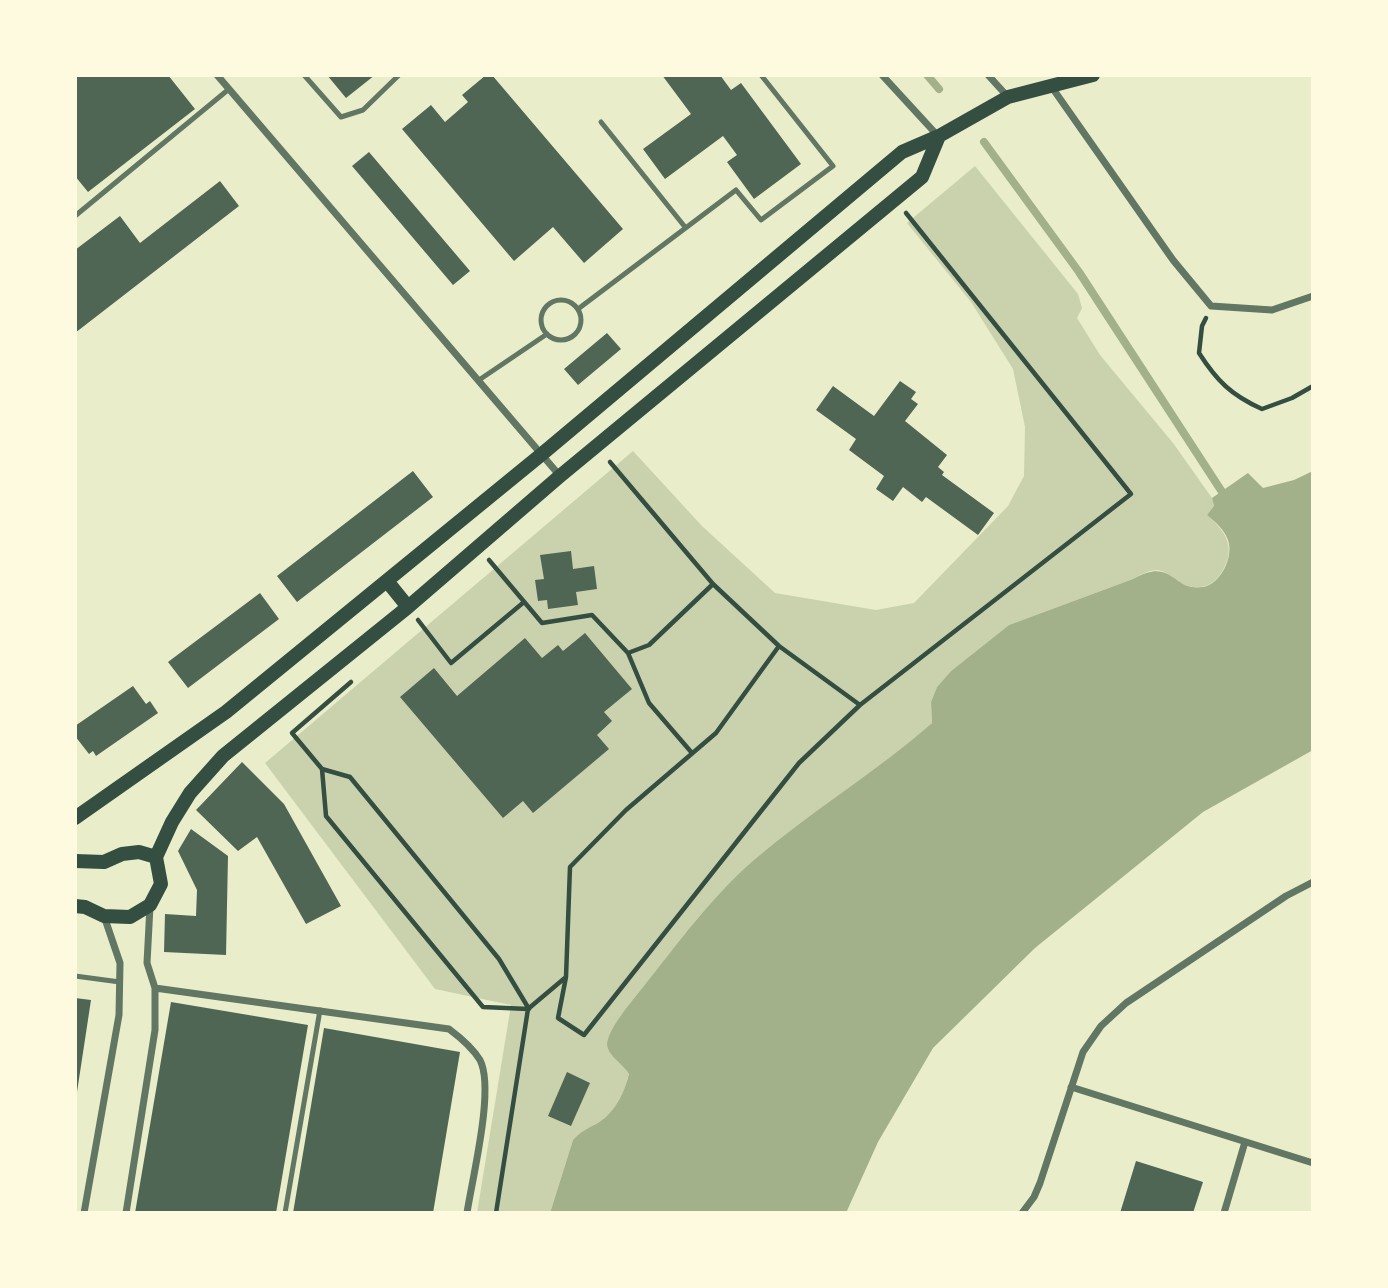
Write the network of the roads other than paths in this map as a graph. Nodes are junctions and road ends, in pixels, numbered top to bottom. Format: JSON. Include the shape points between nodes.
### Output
{"nodes":[{"id":1,"x":217,"y":75,"type":"edge"},
{"id":2,"x":304,"y":75,"type":"edge"},
{"id":3,"x":399,"y":75,"type":"edge"},
{"id":4,"x":761,"y":75,"type":"edge"},
{"id":5,"x":882,"y":75,"type":"edge"},
{"id":6,"x":988,"y":75,"type":"edge"},
{"id":7,"x":1093,"y":75,"type":"edge"},
{"id":8,"x":1051,"y":86,"type":"junction"},
{"id":9,"x":229,"y":89,"type":"junction"},
{"id":10,"x":1008,"y":97,"type":"junction"},
{"id":11,"x":601,"y":122,"type":"dead end"},
{"id":12,"x":939,"y":136,"type":"junction"},
{"id":13,"x":75,"y":216,"type":"edge"},
{"id":14,"x":685,"y":227,"type":"junction"},
{"id":15,"x":1313,"y":296,"type":"edge"},
{"id":16,"x":578,"y":309,"type":"junction"},
{"id":17,"x":547,"y":334,"type":"junction"},
{"id":18,"x":479,"y":380,"type":"junction"},
{"id":19,"x":542,"y":454,"type":"junction"},
{"id":20,"x":560,"y":476,"type":"junction"},
{"id":21,"x":387,"y":581,"type":"junction"},
{"id":22,"x":408,"y":607,"type":"junction"},
{"id":23,"x":75,"y":817,"type":"edge"},
{"id":24,"x":156,"y":857,"type":"junction"},
{"id":25,"x":75,"y":861,"type":"edge"},
{"id":26,"x":1313,"y":881,"type":"edge"},
{"id":27,"x":150,"y":905,"type":"junction"},
{"id":28,"x":75,"y":906,"type":"edge"},
{"id":29,"x":104,"y":916,"type":"junction"},
{"id":30,"x":75,"y":976,"type":"edge"},
{"id":31,"x":120,"y":982,"type":"junction"},
{"id":32,"x":155,"y":988,"type":"junction"},
{"id":33,"x":320,"y":1010,"type":"junction"},
{"id":34,"x":1071,"y":1087,"type":"junction"},
{"id":35,"x":1245,"y":1142,"type":"junction"},
{"id":36,"x":1313,"y":1163,"type":"edge"},
{"id":37,"x":84,"y":1213,"type":"edge"},
{"id":38,"x":125,"y":1213,"type":"edge"},
{"id":39,"x":285,"y":1213,"type":"edge"},
{"id":40,"x":467,"y":1213,"type":"edge"},
{"id":41,"x":1022,"y":1213,"type":"edge"},
{"id":42,"x":1224,"y":1213,"type":"edge"}],
"edges":[{"from":1,"to":9,"type":"street"},
{"from":2,"to":3,"type":"lane","via":[[341,117],[363,110]]},
{"from":4,"to":14,"type":"lane","via":[[832,166],[761,220],[736,190]]},
{"from":5,"to":12,"type":"street"},
{"from":6,"to":10,"type":"street"},
{"from":7,"to":8,"type":"main road"},
{"from":8,"to":10,"type":"main road"},
{"from":8,"to":15,"type":"street","via":[[1173,260],[1211,306],[1272,310]]},
{"from":9,"to":13,"type":"lane"},
{"from":9,"to":18,"type":"street"},
{"from":10,"to":12,"type":"main road"},
{"from":11,"to":14,"type":"lane"},
{"from":12,"to":19,"type":"main road","via":[[902,152]]},
{"from":12,"to":20,"type":"main road","via":[[922,177]]},
{"from":14,"to":16,"type":"lane"},
{"from":16,"to":17,"type":"lane","via":[[582,320],[574,336],[557,340]]},
{"from":16,"to":17,"type":"lane","via":[[563,300],[547,306],[541,321]]},
{"from":17,"to":18,"type":"lane"},
{"from":18,"to":19,"type":"street"},
{"from":19,"to":20,"type":"street"},
{"from":19,"to":21,"type":"main road"},
{"from":20,"to":22,"type":"main road"},
{"from":21,"to":22,"type":"main road"},
{"from":21,"to":23,"type":"main road","via":[[226,712]]},
{"from":22,"to":24,"type":"main road","via":[[223,755],[190,793]]},
{"from":24,"to":25,"type":"main road","via":[[139,852],[104,862]]},
{"from":24,"to":27,"type":"main road","via":[[161,884]]},
{"from":26,"to":34,"type":"street","via":[[1126,1003],[1101,1026],[1083,1052]]},
{"from":27,"to":29,"type":"main road","via":[[130,917]]},
{"from":27,"to":32,"type":"street","via":[[147,963]]},
{"from":28,"to":29,"type":"main road"},
{"from":29,"to":31,"type":"street","via":[[120,963]]},
{"from":30,"to":31,"type":"lane"},
{"from":31,"to":37,"type":"street","via":[[119,1015]]},
{"from":32,"to":33,"type":"street"},
{"from":32,"to":38,"type":"street","via":[[155,1030]]},
{"from":33,"to":39,"type":"lane"},
{"from":33,"to":40,"type":"street","via":[[449,1029],[468,1043],[481,1062],[486,1093]]},
{"from":34,"to":35,"type":"street"},
{"from":34,"to":41,"type":"street","via":[[1040,1183]]},
{"from":35,"to":36,"type":"street"},
{"from":35,"to":42,"type":"street"}]}
